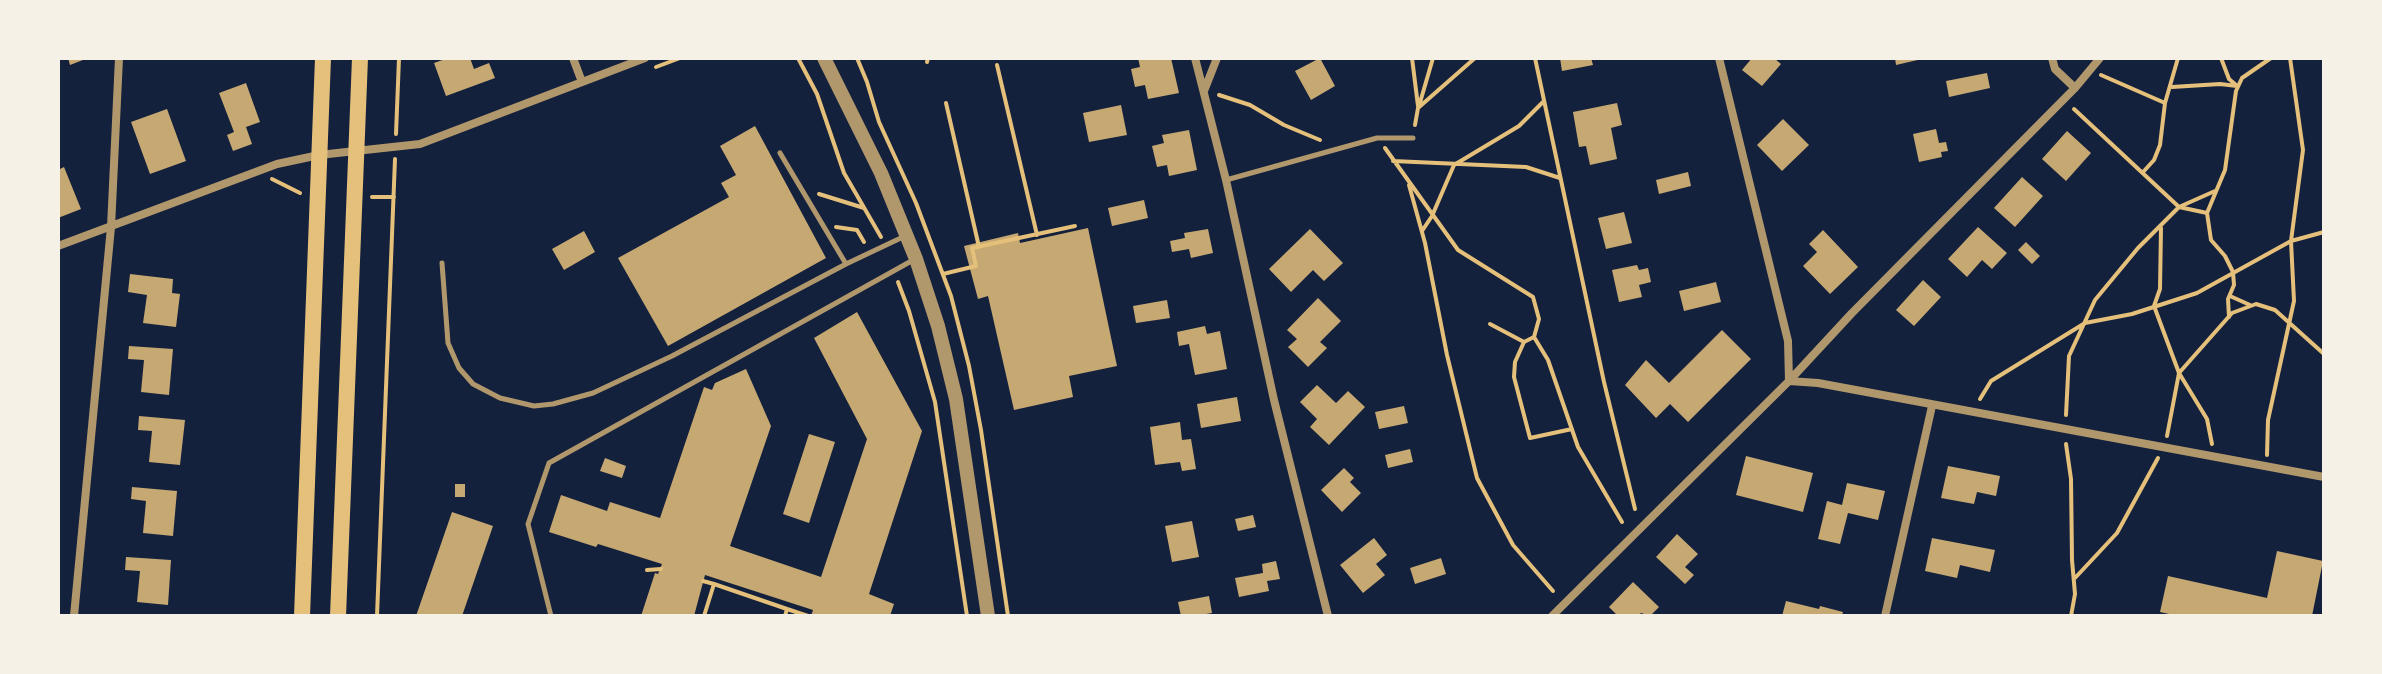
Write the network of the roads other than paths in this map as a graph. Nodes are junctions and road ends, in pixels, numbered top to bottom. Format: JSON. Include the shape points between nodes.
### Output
{"nodes":[{"id":1,"x":119,"y":58,"type":"edge"},
{"id":2,"x":323,"y":58,"type":"edge"},
{"id":3,"x":360,"y":58,"type":"edge"},
{"id":4,"x":573,"y":58,"type":"edge"},
{"id":5,"x":645,"y":58,"type":"edge"},
{"id":6,"x":824,"y":58,"type":"edge"},
{"id":7,"x":1195,"y":58,"type":"edge"},
{"id":8,"x":1217,"y":58,"type":"edge"},
{"id":9,"x":1719,"y":58,"type":"edge"},
{"id":10,"x":2052,"y":58,"type":"edge"},
{"id":11,"x":2100,"y":58,"type":"edge"},
{"id":12,"x":582,"y":82,"type":"junction"},
{"id":13,"x":2075,"y":88,"type":"junction"},
{"id":14,"x":1203,"y":91,"type":"junction"},
{"id":15,"x":1413,"y":138,"type":"road end"},
{"id":16,"x":357,"y":150,"type":"junction"},
{"id":17,"x":780,"y":153,"type":"dead end"},
{"id":18,"x":319,"y":155,"type":"junction"},
{"id":19,"x":1226,"y":180,"type":"junction"},
{"id":20,"x":111,"y":227,"type":"junction"},
{"id":21,"x":907,"y":236,"type":"junction"},
{"id":22,"x":58,"y":246,"type":"edge"},
{"id":23,"x":916,"y":259,"type":"junction"},
{"id":24,"x":442,"y":263,"type":"dead end"},
{"id":25,"x":846,"y":264,"type":"junction"},
{"id":26,"x":1789,"y":381,"type":"junction"},
{"id":27,"x":1932,"y":406,"type":"junction"},
{"id":28,"x":2324,"y":477,"type":"edge"},
{"id":29,"x":74,"y":616,"type":"edge"},
{"id":30,"x":302,"y":616,"type":"edge"},
{"id":31,"x":338,"y":616,"type":"edge"},
{"id":32,"x":551,"y":616,"type":"edge"},
{"id":33,"x":988,"y":616,"type":"edge"},
{"id":34,"x":1328,"y":616,"type":"edge"},
{"id":35,"x":1552,"y":616,"type":"edge"},
{"id":36,"x":1885,"y":616,"type":"edge"}],
"edges":[{"from":1,"to":20,"type":"street"},
{"from":2,"to":18,"type":"main road"},
{"from":3,"to":16,"type":"main road"},
{"from":4,"to":12,"type":"street"},
{"from":5,"to":12,"type":"street"},
{"from":6,"to":21,"type":"street"},
{"from":7,"to":14,"type":"street"},
{"from":8,"to":14,"type":"street"},
{"from":9,"to":26,"type":"street","via":[[1788,341]]},
{"from":10,"to":13,"type":"street","via":[[2055,69]]},
{"from":11,"to":13,"type":"street"},
{"from":12,"to":16,"type":"street","via":[[420,144]]},
{"from":13,"to":26,"type":"street"},
{"from":14,"to":19,"type":"street"},
{"from":15,"to":19,"type":"lane","via":[[1377,138]]},
{"from":16,"to":18,"type":"street"},
{"from":16,"to":31,"type":"main road"},
{"from":17,"to":25,"type":"lane"},
{"from":18,"to":20,"type":"street","via":[[262,170]]},
{"from":18,"to":30,"type":"main road"},
{"from":19,"to":34,"type":"street"},
{"from":20,"to":22,"type":"street"},
{"from":20,"to":29,"type":"street"},
{"from":21,"to":23,"type":"street"},
{"from":21,"to":25,"type":"lane"},
{"from":23,"to":32,"type":"lane","via":[[549,463],[528,524]]},
{"from":23,"to":33,"type":"street","via":[[956,399]]},
{"from":24,"to":25,"type":"lane","via":[[448,343],[459,368],[473,384],[500,398],[534,406],[593,393]]},
{"from":26,"to":27,"type":"street"},
{"from":26,"to":35,"type":"street"},
{"from":27,"to":28,"type":"street"},
{"from":27,"to":36,"type":"street"}]}
